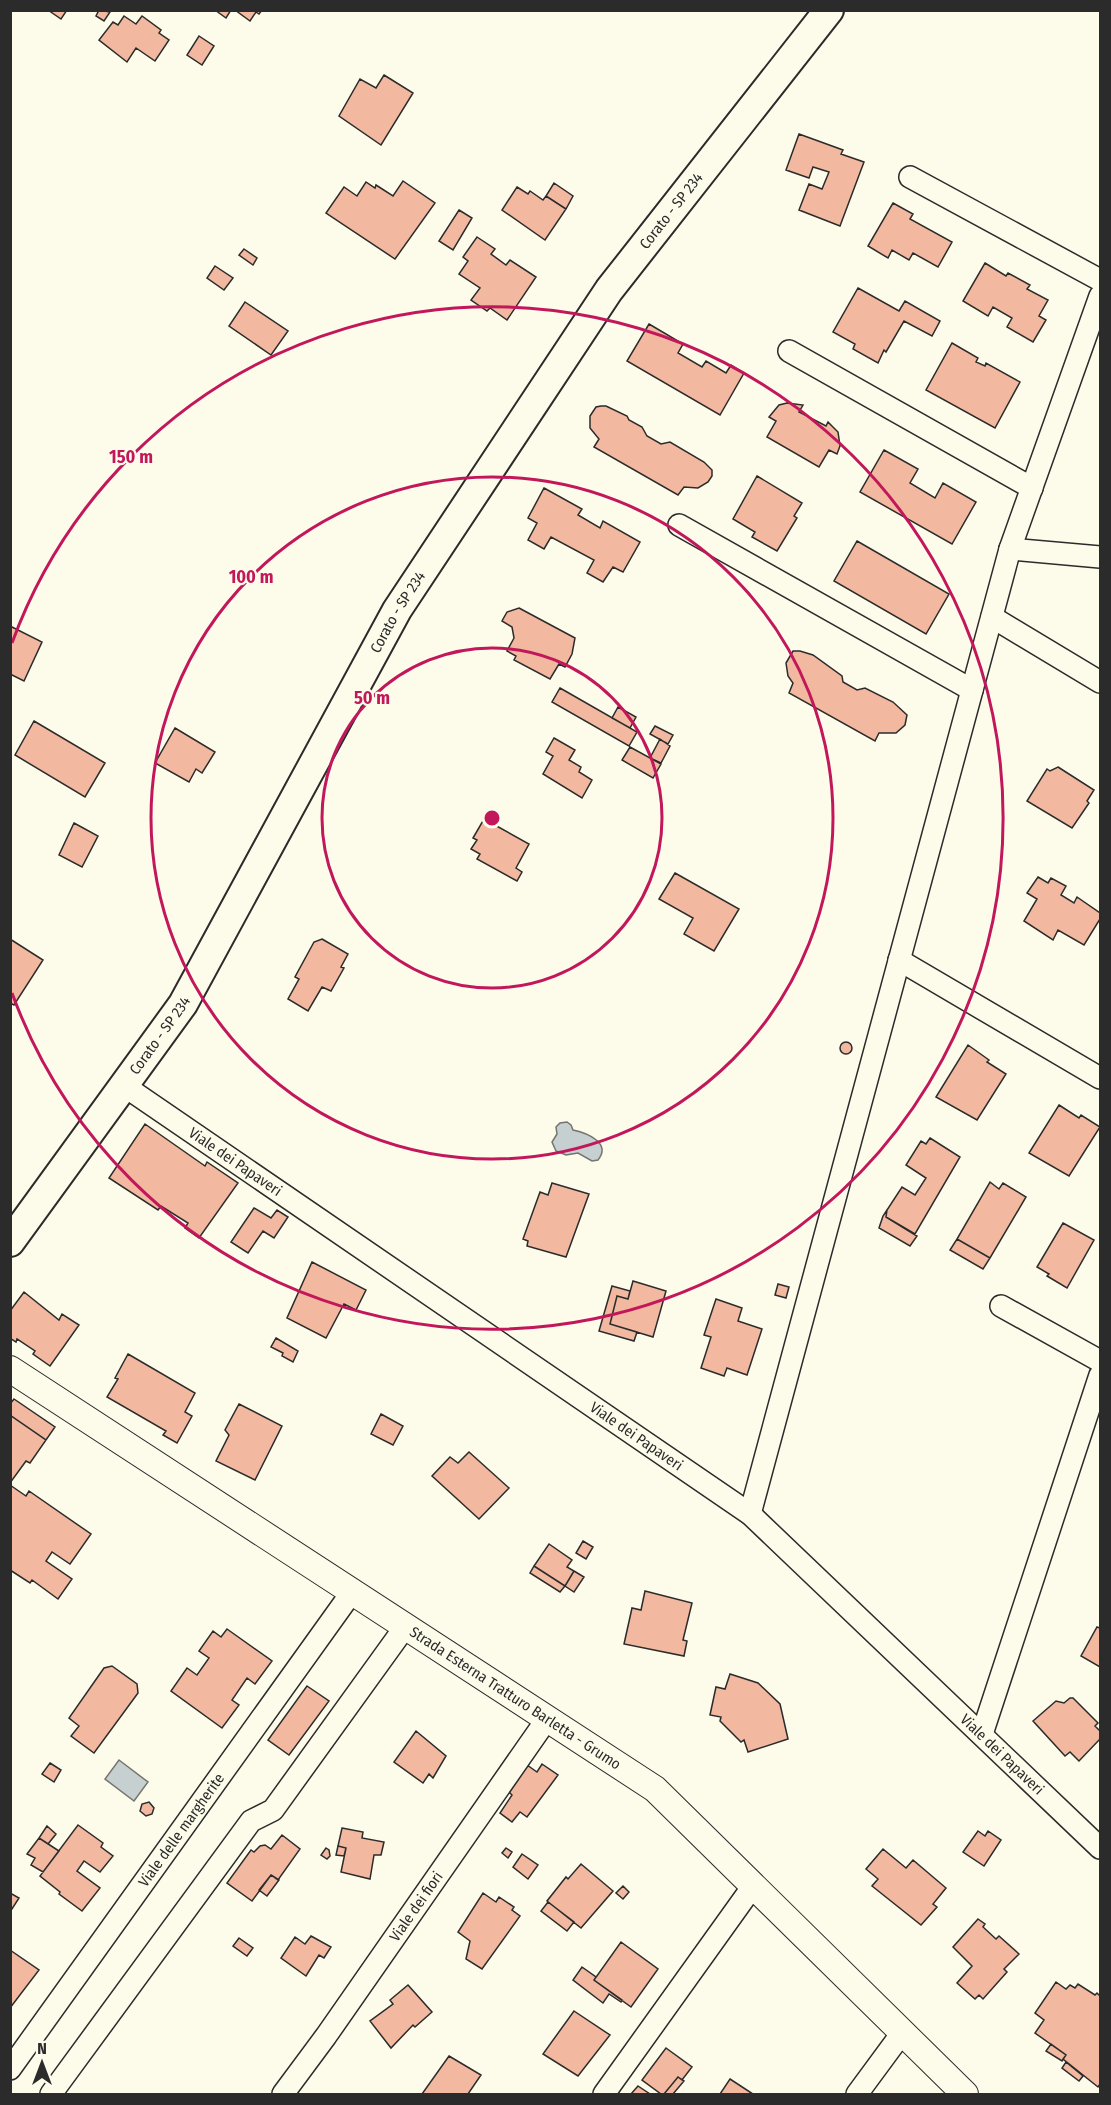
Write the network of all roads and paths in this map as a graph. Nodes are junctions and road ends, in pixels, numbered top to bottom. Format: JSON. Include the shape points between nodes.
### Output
{"nodes":[{"id":1,"x":829,"y":10,"type":"edge"},
{"id":2,"x":910,"y":177,"type":"dead end"},
{"id":3,"x":1101,"y":280,"type":"edge"},
{"id":4,"x":1101,"y":296,"type":"edge"},
{"id":5,"x":789,"y":351,"type":"dead end"},
{"id":6,"x":1032,"y":488,"type":"junction"},
{"id":7,"x":679,"y":525,"type":"dead end"},
{"id":8,"x":1010,"y":549,"type":"junction"},
{"id":9,"x":1101,"y":557,"type":"edge"},
{"id":10,"x":992,"y":617,"type":"junction"},
{"id":11,"x":1101,"y":682,"type":"edge"},
{"id":12,"x":972,"y":690,"type":"junction"},
{"id":13,"x":899,"y":960,"type":"junction"},
{"id":14,"x":1101,"y":1078,"type":"edge"},
{"id":15,"x":123,"y":1085,"type":"junction"},
{"id":16,"x":10,"y":1242,"type":"edge"},
{"id":17,"x":1001,"y":1306,"type":"dead end"},
{"id":18,"x":1101,"y":1360,"type":"edge"},
{"id":19,"x":10,"y":1369,"type":"edge"},
{"id":20,"x":1101,"y":1375,"type":"edge"},
{"id":21,"x":750,"y":1514,"type":"junction"},
{"id":22,"x":352,"y":1592,"type":"junction"},
{"id":23,"x":405,"y":1626,"type":"junction"},
{"id":24,"x":547,"y":1719,"type":"junction"},
{"id":25,"x":982,"y":1734,"type":"junction"},
{"id":26,"x":1101,"y":1848,"type":"edge"},
{"id":27,"x":753,"y":1886,"type":"junction"},
{"id":28,"x":902,"y":2032,"type":"junction"},
{"id":29,"x":10,"y":2069,"type":"edge"},
{"id":30,"x":51,"y":2094,"type":"edge"},
{"id":31,"x":283,"y":2094,"type":"edge"},
{"id":32,"x":604,"y":2094,"type":"edge"},
{"id":33,"x":857,"y":2094,"type":"edge"},
{"id":34,"x":965,"y":2094,"type":"edge"}],
"edges":[{"from":1,"to":15,"type":"main road","name":"Corato - SP 234","via":[[609,290],[397,610],[183,1004]]},
{"from":2,"to":3,"type":"street"},
{"from":4,"to":6,"type":"street"},
{"from":5,"to":6,"type":"street"},
{"from":6,"to":8,"type":"street"},
{"from":7,"to":12,"type":"street"},
{"from":8,"to":9,"type":"street"},
{"from":8,"to":10,"type":"street"},
{"from":10,"to":11,"type":"street"},
{"from":10,"to":12,"type":"street"},
{"from":12,"to":13,"type":"street"},
{"from":13,"to":14,"type":"street"},
{"from":13,"to":21,"type":"street"},
{"from":15,"to":16,"type":"main road","name":"Corato - SP 234"},
{"from":15,"to":21,"type":"street","name":"Viale dei Papaveri"},
{"from":17,"to":18,"type":"street"},
{"from":19,"to":22,"type":"street","name":"Strada Esterna Tratturo Barletta - Grumo"},
{"from":20,"to":25,"type":"street"},
{"from":21,"to":25,"type":"street","name":"Viale dei Papaveri"},
{"from":22,"to":23,"type":"street","name":"Strada Esterna Tratturo Barletta - Grumo"},
{"from":22,"to":29,"type":"street","name":"Viale delle margherite"},
{"from":23,"to":24,"type":"street","name":"Strada Esterna Tratturo Barletta - Grumo"},
{"from":23,"to":30,"type":"street","via":[[273,1810],[251,1821]]},
{"from":24,"to":27,"type":"street","name":"Strada Esterna Tratturo Barletta - Grumo","via":[[655,1789]]},
{"from":24,"to":31,"type":"street","name":"Viale dei fiori"},
{"from":25,"to":26,"type":"street","name":"Viale dei Papaveri"},
{"from":27,"to":28,"type":"street","name":"Strada Esterna Tratturo Barletta - Grumo"},
{"from":27,"to":32,"type":"street"},
{"from":28,"to":33,"type":"street"},
{"from":28,"to":34,"type":"street","name":"Strada Esterna Tratturo Barletta - Grumo"}]}
